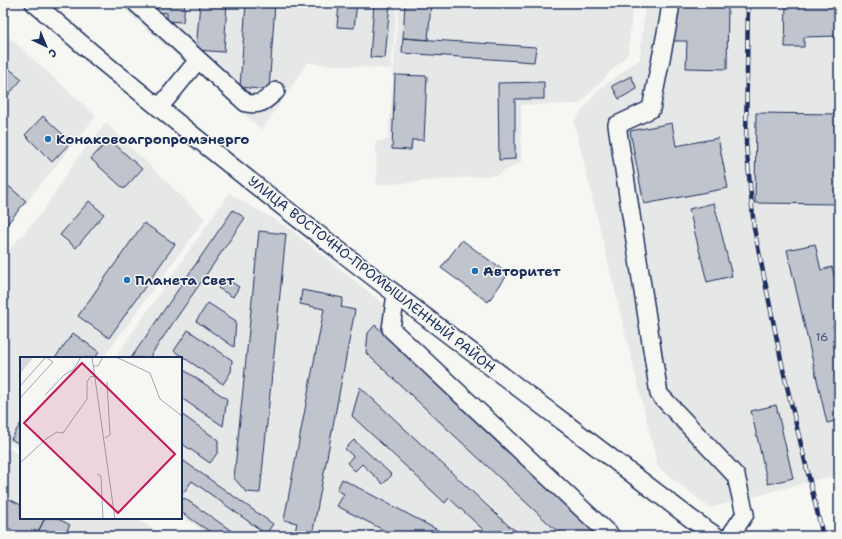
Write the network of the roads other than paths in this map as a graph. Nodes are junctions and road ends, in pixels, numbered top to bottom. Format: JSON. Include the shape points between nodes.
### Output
{"nodes":[{"id":1,"x":34,"y":3,"type":"edge"},
{"id":2,"x":136,"y":3,"type":"edge"},
{"id":3,"x":671,"y":3,"type":"edge"},
{"id":4,"x":198,"y":60,"type":"junction"},
{"id":5,"x":276,"y":91,"type":"dead end"},
{"id":6,"x":158,"y":108,"type":"junction"},
{"id":7,"x":396,"y":294,"type":"junction"},
{"id":8,"x":612,"y":536,"type":"edge"},
{"id":9,"x":716,"y":536,"type":"edge"},
{"id":10,"x":730,"y":536,"type":"edge"}],
"edges":[{"from":1,"to":6,"type":"street","name":"УЛИЦА ВОСТОЧНО-ПРОМЫШЛЕННЫЙ РАЙОН"},
{"from":2,"to":4,"type":"street"},
{"from":3,"to":10,"type":"street","via":[[651,108],[617,125],[659,394],[736,476],[745,514]]},
{"from":4,"to":5,"type":"street","via":[[246,103],[255,105],[265,101]]},
{"from":4,"to":6,"type":"street"},
{"from":6,"to":7,"type":"street","name":"УЛИЦА ВОСТОЧНО-ПРОМЫШЛЕННЫЙ РАЙОН"},
{"from":7,"to":8,"type":"street","via":[[390,329]]},
{"from":7,"to":9,"type":"street","name":"УЛИЦА ВОСТОЧНО-ПРОМЫШЛЕННЫЙ РАЙОН"}]}
